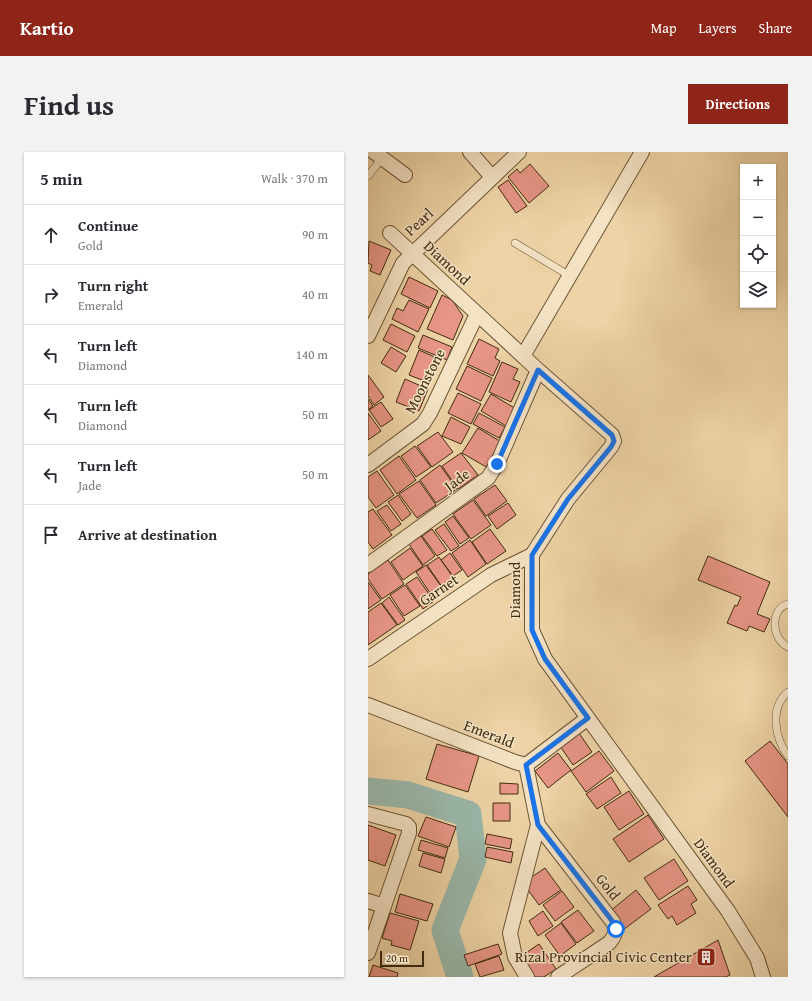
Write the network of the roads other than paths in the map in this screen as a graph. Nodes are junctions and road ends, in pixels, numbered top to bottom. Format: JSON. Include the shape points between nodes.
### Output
{"nodes":[{"id":1,"x":470,"y":152,"type":"edge"},
{"id":2,"x":519,"y":152,"type":"edge"},
{"id":3,"x":642,"y":152,"type":"edge"},
{"id":4,"x":378,"y":155,"type":"edge"},
{"id":5,"x":405,"y":175,"type":"dead end"},
{"id":6,"x":368,"y":176,"type":"edge"},
{"id":7,"x":492,"y":177,"type":"junction"},
{"id":8,"x":390,"y":233,"type":"dead end"},
{"id":9,"x":515,"y":243,"type":"dead end"},
{"id":10,"x":411,"y":253,"type":"junction"},
{"id":11,"x":570,"y":276,"type":"junction"},
{"id":12,"x":477,"y":314,"type":"junction"},
{"id":13,"x":368,"y":336,"type":"edge"},
{"id":14,"x":523,"y":356,"type":"junction"},
{"id":15,"x":538,"y":370,"type":"junction"},
{"id":16,"x":368,"y":464,"type":"edge"},
{"id":17,"x":532,"y":555,"type":"junction"},
{"id":18,"x":368,"y":565,"type":"edge"},
{"id":19,"x":788,"y":604,"type":"edge"},
{"id":20,"x":788,"y":647,"type":"edge"},
{"id":21,"x":368,"y":659,"type":"edge"},
{"id":22,"x":788,"y":692,"type":"edge"},
{"id":23,"x":368,"y":705,"type":"edge"},
{"id":24,"x":588,"y":718,"type":"junction"},
{"id":25,"x":788,"y":756,"type":"edge"},
{"id":26,"x":526,"y":765,"type":"junction"},
{"id":27,"x":368,"y":814,"type":"edge"},
{"id":28,"x":538,"y":825,"type":"junction"},
{"id":29,"x":368,"y":901,"type":"edge"},
{"id":30,"x":384,"y":906,"type":"junction"},
{"id":31,"x":368,"y":953,"type":"edge"},
{"id":32,"x":527,"y":977,"type":"edge"},
{"id":33,"x":558,"y":977,"type":"edge"},
{"id":34,"x":764,"y":977,"type":"edge"}],
"edges":[{"from":1,"to":7,"type":"street"},
{"from":2,"to":7,"type":"street","name":"Pearl"},
{"from":3,"to":11,"type":"street"},
{"from":4,"to":5,"type":"street"},
{"from":4,"to":6,"type":"lane"},
{"from":7,"to":10,"type":"street","name":"Pearl"},
{"from":8,"to":10,"type":"street","name":"Diamond"},
{"from":9,"to":11,"type":"lane"},
{"from":10,"to":12,"type":"street","name":"Diamond"},
{"from":10,"to":13,"type":"street","name":"Pearl","via":[[394,279]]},
{"from":11,"to":14,"type":"street"},
{"from":12,"to":14,"type":"street","name":"Diamond"},
{"from":12,"to":16,"type":"street","name":"Moonstone","via":[[423,424]]},
{"from":14,"to":15,"type":"street","name":"Diamond"},
{"from":15,"to":17,"type":"street","name":"Diamond","via":[[612,435],[614,441],[568,499]]},
{"from":15,"to":18,"type":"street","name":"Jade","via":[[497,464],[488,478]]},
{"from":17,"to":21,"type":"street","name":"Garnet","via":[[492,575]]},
{"from":17,"to":24,"type":"street","name":"Diamond","via":[[532,630],[545,659]]},
{"from":19,"to":20,"type":"lane","via":[[779,611],[775,622],[775,634],[782,645]]},
{"from":22,"to":25,"type":"lane","via":[[780,700],[775,714],[780,745]]},
{"from":23,"to":26,"type":"street","name":"Emerald"},
{"from":24,"to":26,"type":"street","name":"Emerald"},
{"from":24,"to":34,"type":"street","name":"Diamond","via":[[728,911],[757,958]]},
{"from":26,"to":28,"type":"street","name":"Gold"},
{"from":27,"to":30,"type":"street","via":[[409,827]]},
{"from":28,"to":32,"type":"street","name":"Gold","via":[[510,933],[515,957]]},
{"from":28,"to":33,"type":"street","name":"Gold","via":[[616,929],[609,944]]},
{"from":29,"to":30,"type":"street"},
{"from":30,"to":31,"type":"street"}]}
